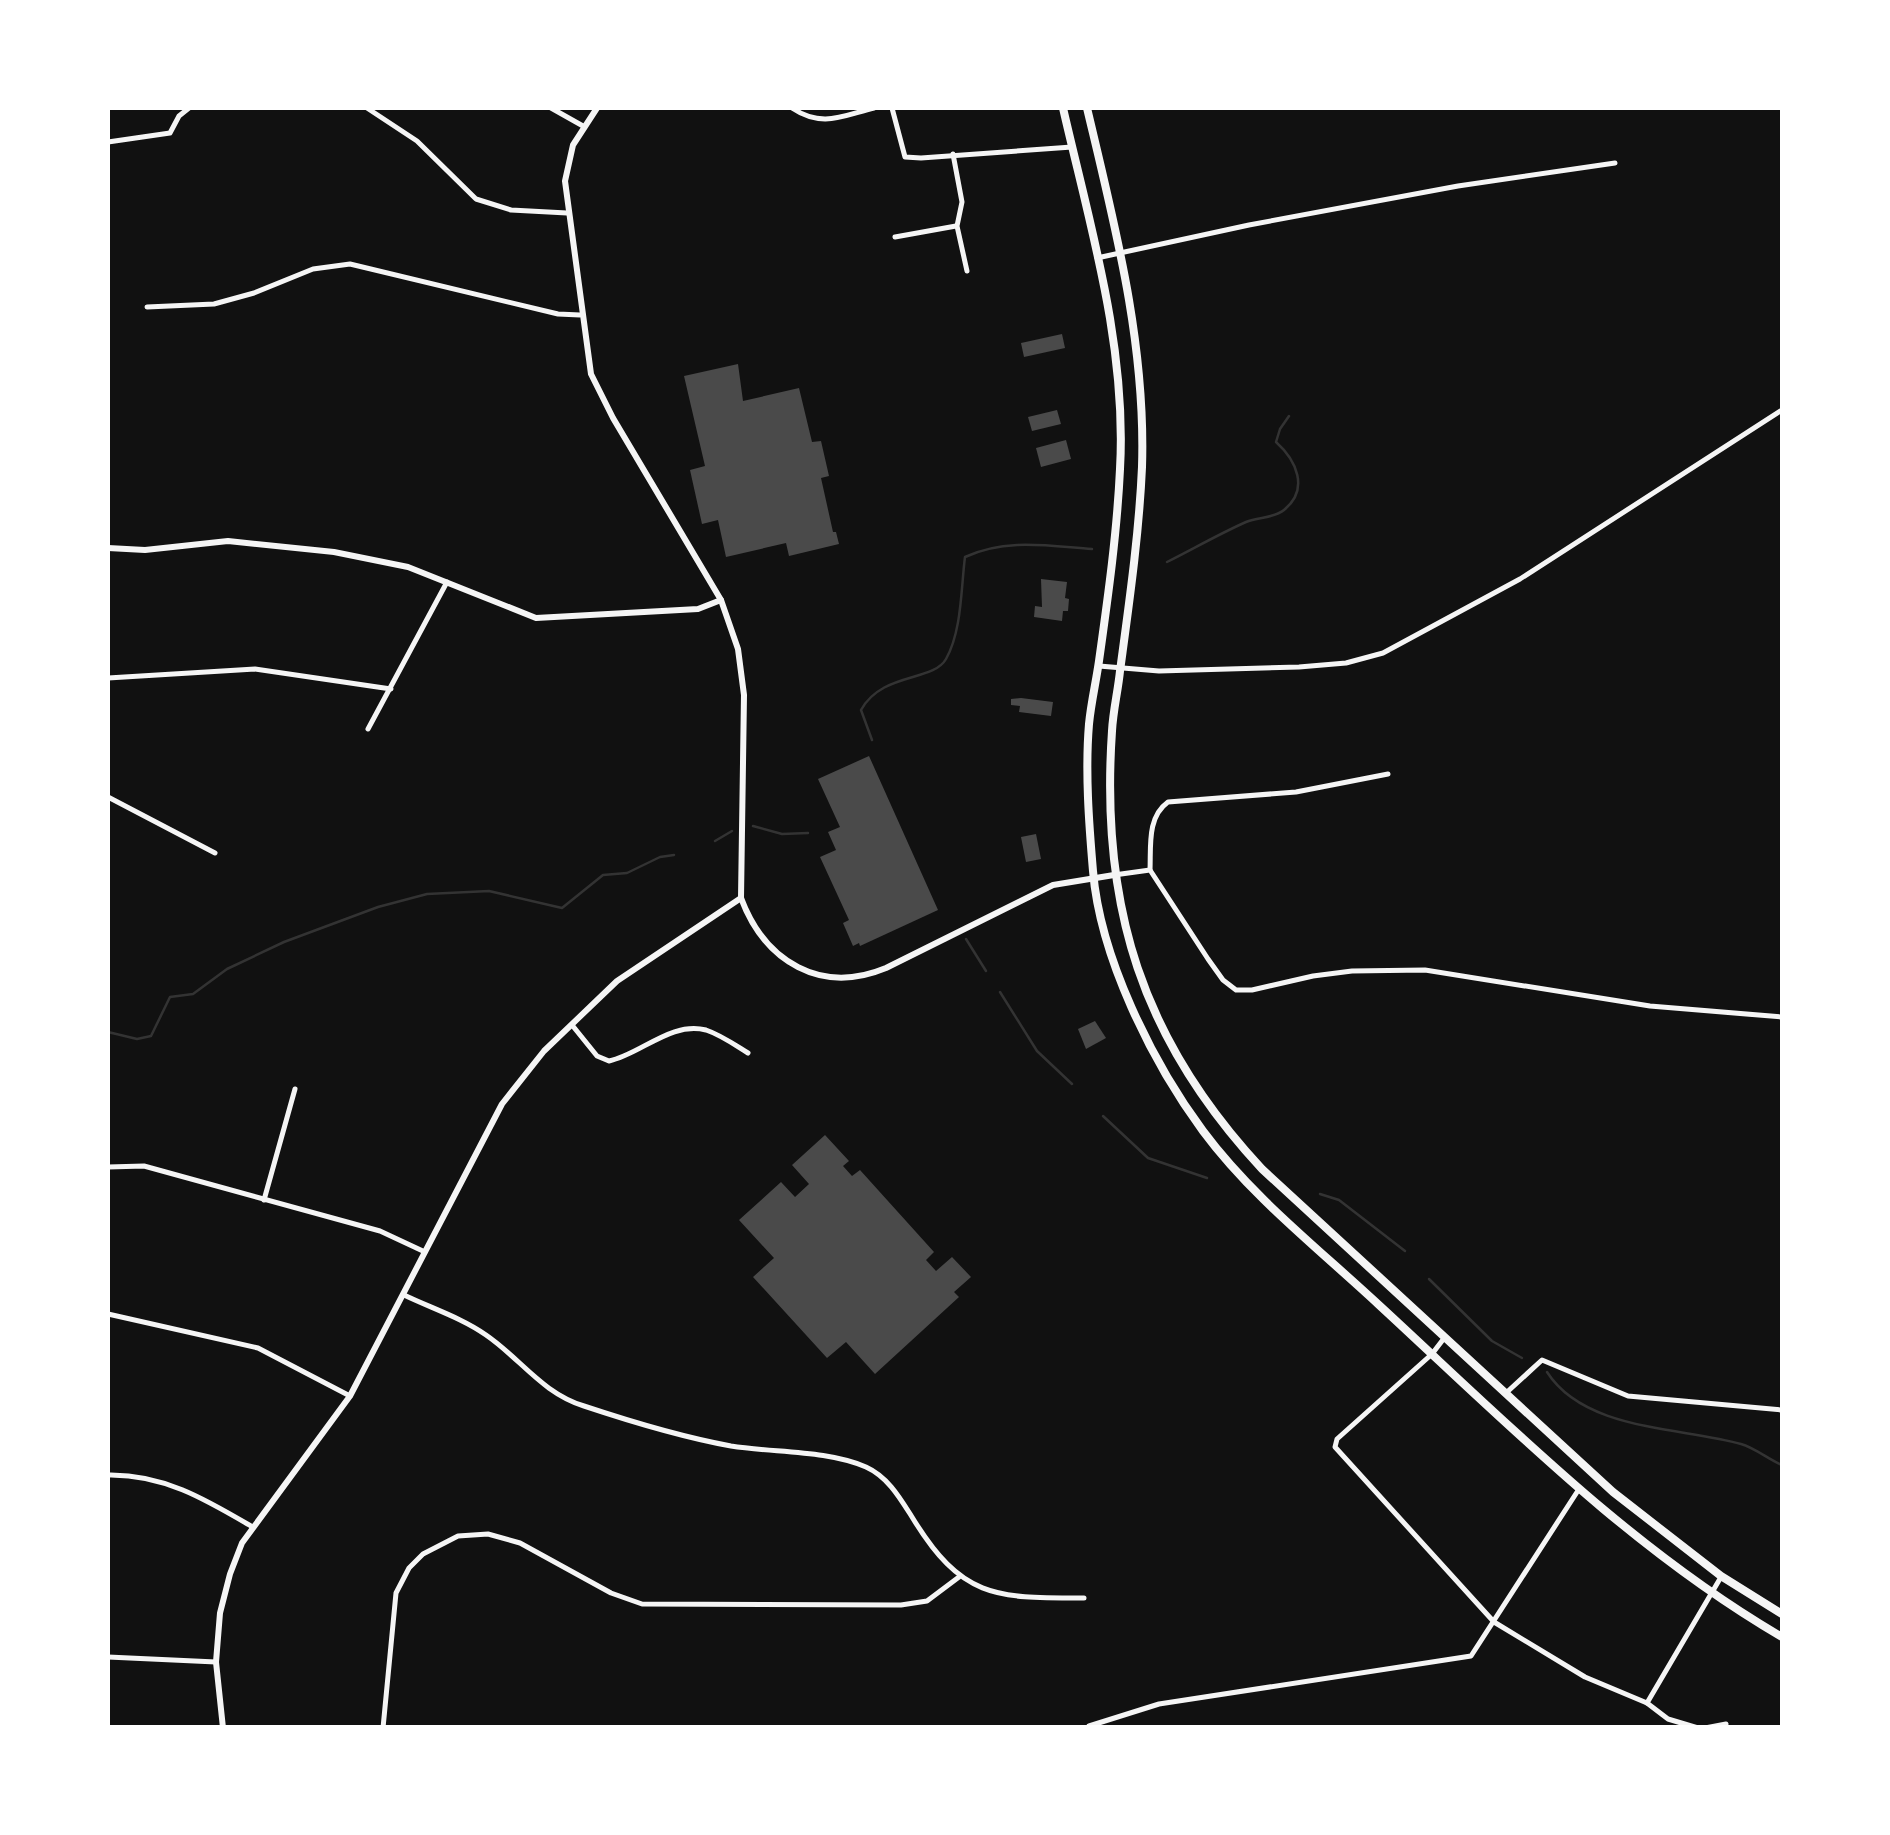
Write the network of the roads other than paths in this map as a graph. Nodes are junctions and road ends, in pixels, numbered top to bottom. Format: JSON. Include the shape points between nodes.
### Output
{"nodes":[{"id":1,"x":189,"y":108,"type":"edge"},
{"id":2,"x":367,"y":108,"type":"edge"},
{"id":3,"x":551,"y":108,"type":"edge"},
{"id":4,"x":597,"y":108,"type":"edge"},
{"id":5,"x":792,"y":108,"type":"edge"},
{"id":6,"x":874,"y":108,"type":"edge"},
{"id":7,"x":892,"y":108,"type":"edge"},
{"id":8,"x":1063,"y":108,"type":"edge"},
{"id":9,"x":1088,"y":108,"type":"edge"},
{"id":10,"x":582,"y":126,"type":"junction"},
{"id":11,"x":108,"y":142,"type":"edge"},
{"id":12,"x":1072,"y":147,"type":"junction"},
{"id":13,"x":953,"y":154,"type":"junction"},
{"id":14,"x":1615,"y":163,"type":"dead end"},
{"id":15,"x":567,"y":213,"type":"junction"},
{"id":16,"x":957,"y":226,"type":"junction"},
{"id":17,"x":894,"y":237,"type":"dead end"},
{"id":18,"x":1122,"y":254,"type":"junction"},
{"id":19,"x":1097,"y":258,"type":"junction"},
{"id":20,"x":967,"y":270,"type":"dead end"},
{"id":21,"x":1128,"y":282,"type":"junction"},
{"id":22,"x":1103,"y":287,"type":"junction"},
{"id":23,"x":148,"y":307,"type":"dead end"},
{"id":24,"x":580,"y":315,"type":"junction"},
{"id":25,"x":1782,"y":410,"type":"edge"},
{"id":26,"x":108,"y":548,"type":"edge"},
{"id":27,"x":447,"y":582,"type":"junction"},
{"id":28,"x":721,"y":600,"type":"junction"},
{"id":29,"x":1099,"y":666,"type":"junction"},
{"id":30,"x":1121,"y":669,"type":"junction"},
{"id":31,"x":108,"y":678,"type":"edge"},
{"id":32,"x":1096,"y":680,"type":"junction"},
{"id":33,"x":1118,"y":684,"type":"junction"},
{"id":34,"x":391,"y":689,"type":"junction"},
{"id":35,"x":368,"y":729,"type":"dead end"},
{"id":36,"x":1388,"y":774,"type":"dead end"},
{"id":37,"x":108,"y":797,"type":"edge"},
{"id":38,"x":215,"y":853,"type":"dead end"},
{"id":39,"x":1150,"y":870,"type":"junction"},
{"id":40,"x":1114,"y":875,"type":"junction"},
{"id":41,"x":1094,"y":877,"type":"junction"},
{"id":42,"x":742,"y":898,"type":"junction"},
{"id":43,"x":1782,"y":1017,"type":"edge"},
{"id":44,"x":572,"y":1024,"type":"junction"},
{"id":45,"x":748,"y":1053,"type":"dead end"},
{"id":46,"x":295,"y":1089,"type":"dead end"},
{"id":47,"x":108,"y":1166,"type":"edge"},
{"id":48,"x":264,"y":1200,"type":"junction"},
{"id":49,"x":425,"y":1252,"type":"junction"},
{"id":50,"x":404,"y":1295,"type":"junction"},
{"id":51,"x":108,"y":1314,"type":"edge"},
{"id":52,"x":1445,"y":1337,"type":"junction"},
{"id":53,"x":1432,"y":1354,"type":"junction"},
{"id":54,"x":1504,"y":1395,"type":"junction"},
{"id":55,"x":350,"y":1396,"type":"junction"},
{"id":56,"x":1782,"y":1410,"type":"edge"},
{"id":57,"x":108,"y":1476,"type":"edge"},
{"id":58,"x":1579,"y":1489,"type":"junction"},
{"id":59,"x":252,"y":1526,"type":"junction"},
{"id":60,"x":1721,"y":1576,"type":"junction"},
{"id":61,"x":959,"y":1577,"type":"junction"},
{"id":62,"x":1712,"y":1594,"type":"junction"},
{"id":63,"x":1084,"y":1598,"type":"dead end"},
{"id":64,"x":1782,"y":1614,"type":"edge"},
{"id":65,"x":1494,"y":1622,"type":"junction"},
{"id":66,"x":1782,"y":1637,"type":"edge"},
{"id":67,"x":108,"y":1657,"type":"edge"},
{"id":68,"x":216,"y":1662,"type":"junction"},
{"id":69,"x":1647,"y":1704,"type":"junction"},
{"id":70,"x":1668,"y":1719,"type":"junction"},
{"id":71,"x":1726,"y":1724,"type":"dead end"},
{"id":72,"x":1089,"y":1726,"type":"edge"},
{"id":73,"x":223,"y":1728,"type":"edge"},
{"id":74,"x":382,"y":1728,"type":"edge"},
{"id":75,"x":1666,"y":1728,"type":"edge"},
{"id":76,"x":1702,"y":1728,"type":"edge"}],
"edges":[{"from":1,"to":11,"type":"street","via":[[170,132]]},
{"from":2,"to":15,"type":"street","via":[[417,141],[476,199],[511,210]]},
{"from":3,"to":10,"type":"street"},
{"from":4,"to":10,"type":"street"},
{"from":5,"to":6,"type":"street","via":[[826,121]]},
{"from":7,"to":13,"type":"street","via":[[905,156]]},
{"from":8,"to":12,"type":"highway"},
{"from":9,"to":18,"type":"highway"},
{"from":10,"to":15,"type":"street","via":[[564,181]]},
{"from":12,"to":13,"type":"street"},
{"from":12,"to":19,"type":"highway"},
{"from":13,"to":16,"type":"street","via":[[962,202]]},
{"from":14,"to":18,"type":"street","via":[[1261,222]]},
{"from":15,"to":24,"type":"street"},
{"from":16,"to":17,"type":"street"},
{"from":16,"to":20,"type":"street"},
{"from":18,"to":19,"type":"street"},
{"from":18,"to":21,"type":"highway"},
{"from":19,"to":22,"type":"highway"},
{"from":21,"to":22,"type":"highway"},
{"from":21,"to":30,"type":"highway","via":[[1142,467]]},
{"from":22,"to":29,"type":"highway","via":[[1121,402]]},
{"from":23,"to":24,"type":"street","via":[[214,304],[350,264]]},
{"from":24,"to":28,"type":"street","via":[[591,374],[612,418]]},
{"from":25,"to":30,"type":"street","via":[[1520,578],[1383,652],[1317,666]]},
{"from":26,"to":27,"type":"street","via":[[262,542],[408,566]]},
{"from":27,"to":28,"type":"street","via":[[536,618],[698,609]]},
{"from":27,"to":34,"type":"street"},
{"from":28,"to":42,"type":"street","via":[[744,695]]},
{"from":29,"to":30,"type":"street"},
{"from":29,"to":32,"type":"highway"},
{"from":30,"to":33,"type":"highway"},
{"from":31,"to":34,"type":"street","via":[[256,670]]},
{"from":32,"to":33,"type":"highway"},
{"from":32,"to":41,"type":"highway","via":[[1089,725]]},
{"from":33,"to":40,"type":"highway","via":[[1109,796]]},
{"from":34,"to":35,"type":"street"},
{"from":36,"to":39,"type":"street","via":[[1296,792],[1168,802],[1153,821]]},
{"from":37,"to":38,"type":"street"},
{"from":39,"to":40,"type":"street"},
{"from":39,"to":43,"type":"street","via":[[1236,990],[1352,971],[1425,970],[1650,1006]]},
{"from":40,"to":41,"type":"street"},
{"from":40,"to":52,"type":"highway","via":[[1149,1000],[1179,1062],[1222,1126]]},
{"from":41,"to":42,"type":"street","via":[[1053,885],[886,968],[846,978],[784,959],[750,920]]},
{"from":41,"to":53,"type":"highway","via":[[1132,1007],[1198,1124],[1248,1184]]},
{"from":42,"to":44,"type":"street","via":[[616,981]]},
{"from":44,"to":45,"type":"street","via":[[609,1061],[692,1028]]},
{"from":44,"to":49,"type":"street","via":[[502,1104]]},
{"from":46,"to":48,"type":"street"},
{"from":47,"to":48,"type":"street","via":[[144,1166]]},
{"from":48,"to":49,"type":"street","via":[[380,1231]]},
{"from":49,"to":50,"type":"street"},
{"from":50,"to":55,"type":"street"},
{"from":50,"to":61,"type":"street","via":[[476,1328],[538,1382],[581,1405],[729,1446],[871,1469],[897,1492],[928,1544]]},
{"from":51,"to":55,"type":"street","via":[[258,1348]]},
{"from":52,"to":53,"type":"street"},
{"from":52,"to":54,"type":"highway"},
{"from":53,"to":58,"type":"highway"},
{"from":53,"to":65,"type":"street","via":[[1335,1447]]},
{"from":54,"to":56,"type":"street","via":[[1542,1360],[1628,1396]]},
{"from":54,"to":60,"type":"highway","via":[[1650,1524]]},
{"from":55,"to":59,"type":"street"},
{"from":57,"to":59,"type":"street","via":[[159,1480],[194,1492]]},
{"from":58,"to":62,"type":"highway"},
{"from":58,"to":65,"type":"street"},
{"from":59,"to":68,"type":"street","via":[[230,1574]]},
{"from":60,"to":62,"type":"street"},
{"from":60,"to":64,"type":"highway"},
{"from":61,"to":63,"type":"street","via":[[1025,1598]]},
{"from":61,"to":74,"type":"street","via":[[927,1600],[902,1605],[653,1606],[611,1593],[504,1538],[458,1536],[423,1554],[396,1592]]},
{"from":62,"to":66,"type":"highway"},
{"from":62,"to":69,"type":"street"},
{"from":65,"to":69,"type":"street","via":[[1585,1677]]},
{"from":65,"to":72,"type":"street","via":[[1471,1656],[1159,1704]]},
{"from":67,"to":68,"type":"street"},
{"from":68,"to":73,"type":"street"},
{"from":69,"to":70,"type":"street"},
{"from":70,"to":75,"type":"street"},
{"from":70,"to":76,"type":"street"},
{"from":71,"to":76,"type":"street"}]}
